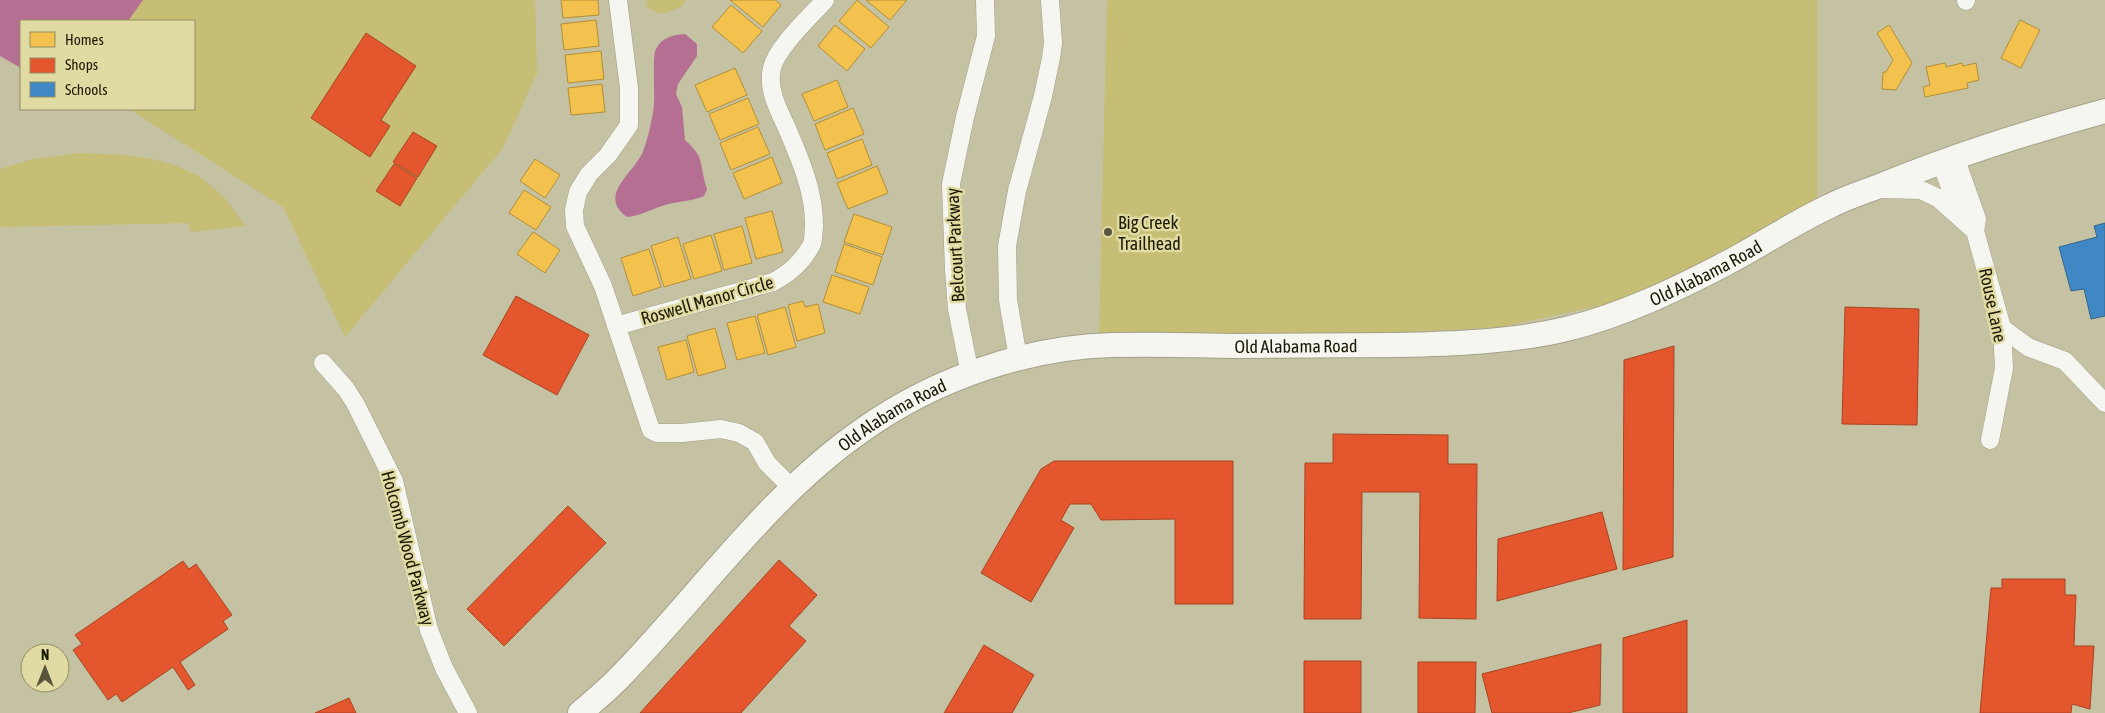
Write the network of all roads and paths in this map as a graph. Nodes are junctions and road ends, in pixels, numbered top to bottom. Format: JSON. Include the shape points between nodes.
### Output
{"nodes":[{"id":1,"x":618,"y":0,"type":"edge"},
{"id":2,"x":826,"y":0,"type":"edge"},
{"id":3,"x":985,"y":0,"type":"edge"},
{"id":4,"x":1050,"y":0,"type":"edge"},
{"id":5,"x":2105,"y":111,"type":"edge"},
{"id":6,"x":1948,"y":159,"type":"junction"},
{"id":7,"x":1872,"y":188,"type":"junction"},
{"id":8,"x":1960,"y":217,"type":"junction"},
{"id":9,"x":1975,"y":231,"type":"junction"},
{"id":10,"x":616,"y":326,"type":"junction"},
{"id":11,"x":2002,"y":328,"type":"junction"},
{"id":12,"x":1018,"y":358,"type":"junction"},
{"id":13,"x":323,"y":363,"type":"dead end"},
{"id":14,"x":970,"y":374,"type":"junction"},
{"id":15,"x":2105,"y":403,"type":"edge"},
{"id":16,"x":1990,"y":440,"type":"dead end"},
{"id":17,"x":792,"y":488,"type":"junction"},
{"id":18,"x":468,"y":713,"type":"edge"},
{"id":19,"x":580,"y":713,"type":"edge"}],
"edges":[{"from":1,"to":10,"type":"street","name":"Roswell Manor Circle","via":[[629,88],[629,125],[608,155],[589,174],[578,192],[574,210],[575,226],[603,286]]},
{"from":2,"to":10,"type":"street","name":"Roswell Manor Circle","via":[[776,56],[771,84],[813,202],[812,245],[792,271],[773,282]]},
{"from":3,"to":14,"type":"street","name":"Belcourt Parkway","via":[[986,36],[951,184],[957,309]]},
{"from":4,"to":12,"type":"street","via":[[1051,58],[1017,191],[1007,246],[1008,300]]},
{"from":5,"to":6,"type":"main road","name":"Old Alabama Road"},
{"from":6,"to":7,"type":"main road","name":"Old Alabama Road"},
{"from":6,"to":8,"type":"street"},
{"from":6,"to":9,"type":"street","name":"Rouse Lane","via":[[1977,219]]},
{"from":7,"to":8,"type":"street","via":[[1920,190],[1938,198]]},
{"from":7,"to":12,"type":"main road","name":"Old Alabama Road","via":[[1785,228],[1726,264],[1673,290],[1566,329],[1452,344],[1110,345]]},
{"from":8,"to":9,"type":"street"},
{"from":9,"to":11,"type":"street","name":"Rouse Lane"},
{"from":10,"to":17,"type":"street","name":"Roswell Manor Circle","via":[[651,430],[682,433],[721,429],[739,433],[755,442],[767,463]]},
{"from":11,"to":15,"type":"street","via":[[2028,347],[2065,360]]},
{"from":11,"to":16,"type":"street","name":"Rouse Lane","via":[[2004,368]]},
{"from":12,"to":14,"type":"main road","name":"Old Alabama Road"},
{"from":13,"to":18,"type":"street","name":"Holcomb Wood Parkway","via":[[356,403],[394,481],[429,630],[444,668]]},
{"from":14,"to":17,"type":"main road","name":"Old Alabama Road","via":[[894,409],[814,466]]},
{"from":17,"to":19,"type":"main road","name":"Old Alabama Road","via":[[617,681]]}]}
